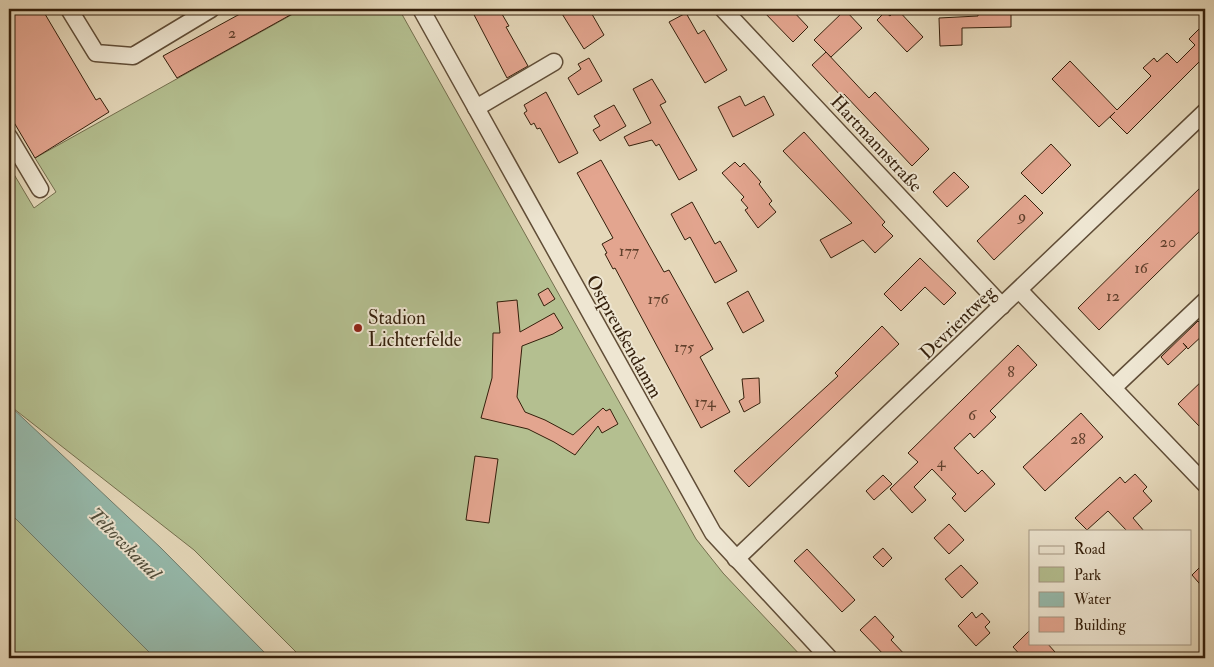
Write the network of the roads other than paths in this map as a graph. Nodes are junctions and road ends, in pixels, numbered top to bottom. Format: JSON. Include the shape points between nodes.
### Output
{"nodes":[{"id":1,"x":69,"y":9,"type":"edge"},
{"id":2,"x":211,"y":9,"type":"edge"},
{"id":3,"x":421,"y":9,"type":"edge"},
{"id":4,"x":723,"y":9,"type":"edge"},
{"id":5,"x":554,"y":62,"type":"dead end"},
{"id":6,"x":476,"y":108,"type":"junction"},
{"id":7,"x":1205,"y":112,"type":"edge"},
{"id":8,"x":9,"y":137,"type":"edge"},
{"id":9,"x":40,"y":189,"type":"dead end"},
{"id":10,"x":1019,"y":290,"type":"junction"},
{"id":11,"x":1205,"y":301,"type":"edge"},
{"id":12,"x":1002,"y":306,"type":"junction"},
{"id":13,"x":1113,"y":388,"type":"junction"},
{"id":14,"x":1205,"y":484,"type":"edge"},
{"id":15,"x":736,"y":560,"type":"junction"},
{"id":16,"x":829,"y":658,"type":"edge"}],
"edges":[{"from":1,"to":2,"type":"street","via":[[96,53],[134,56]]},
{"from":3,"to":6,"type":"street","name":"Ostpreußendamm"},
{"from":4,"to":12,"type":"street","name":"Hartmannstraße"},
{"from":5,"to":6,"type":"street"},
{"from":6,"to":15,"type":"street","name":"Ostpreußendamm","via":[[713,534]]},
{"from":7,"to":10,"type":"street","name":"Devrientweg"},
{"from":8,"to":9,"type":"street"},
{"from":10,"to":12,"type":"street","name":"Devrientweg"},
{"from":10,"to":13,"type":"street"},
{"from":11,"to":13,"type":"street"},
{"from":12,"to":15,"type":"street","name":"Devrientweg"},
{"from":13,"to":14,"type":"street"},
{"from":15,"to":16,"type":"street","name":"Ostpreußendamm"}]}
